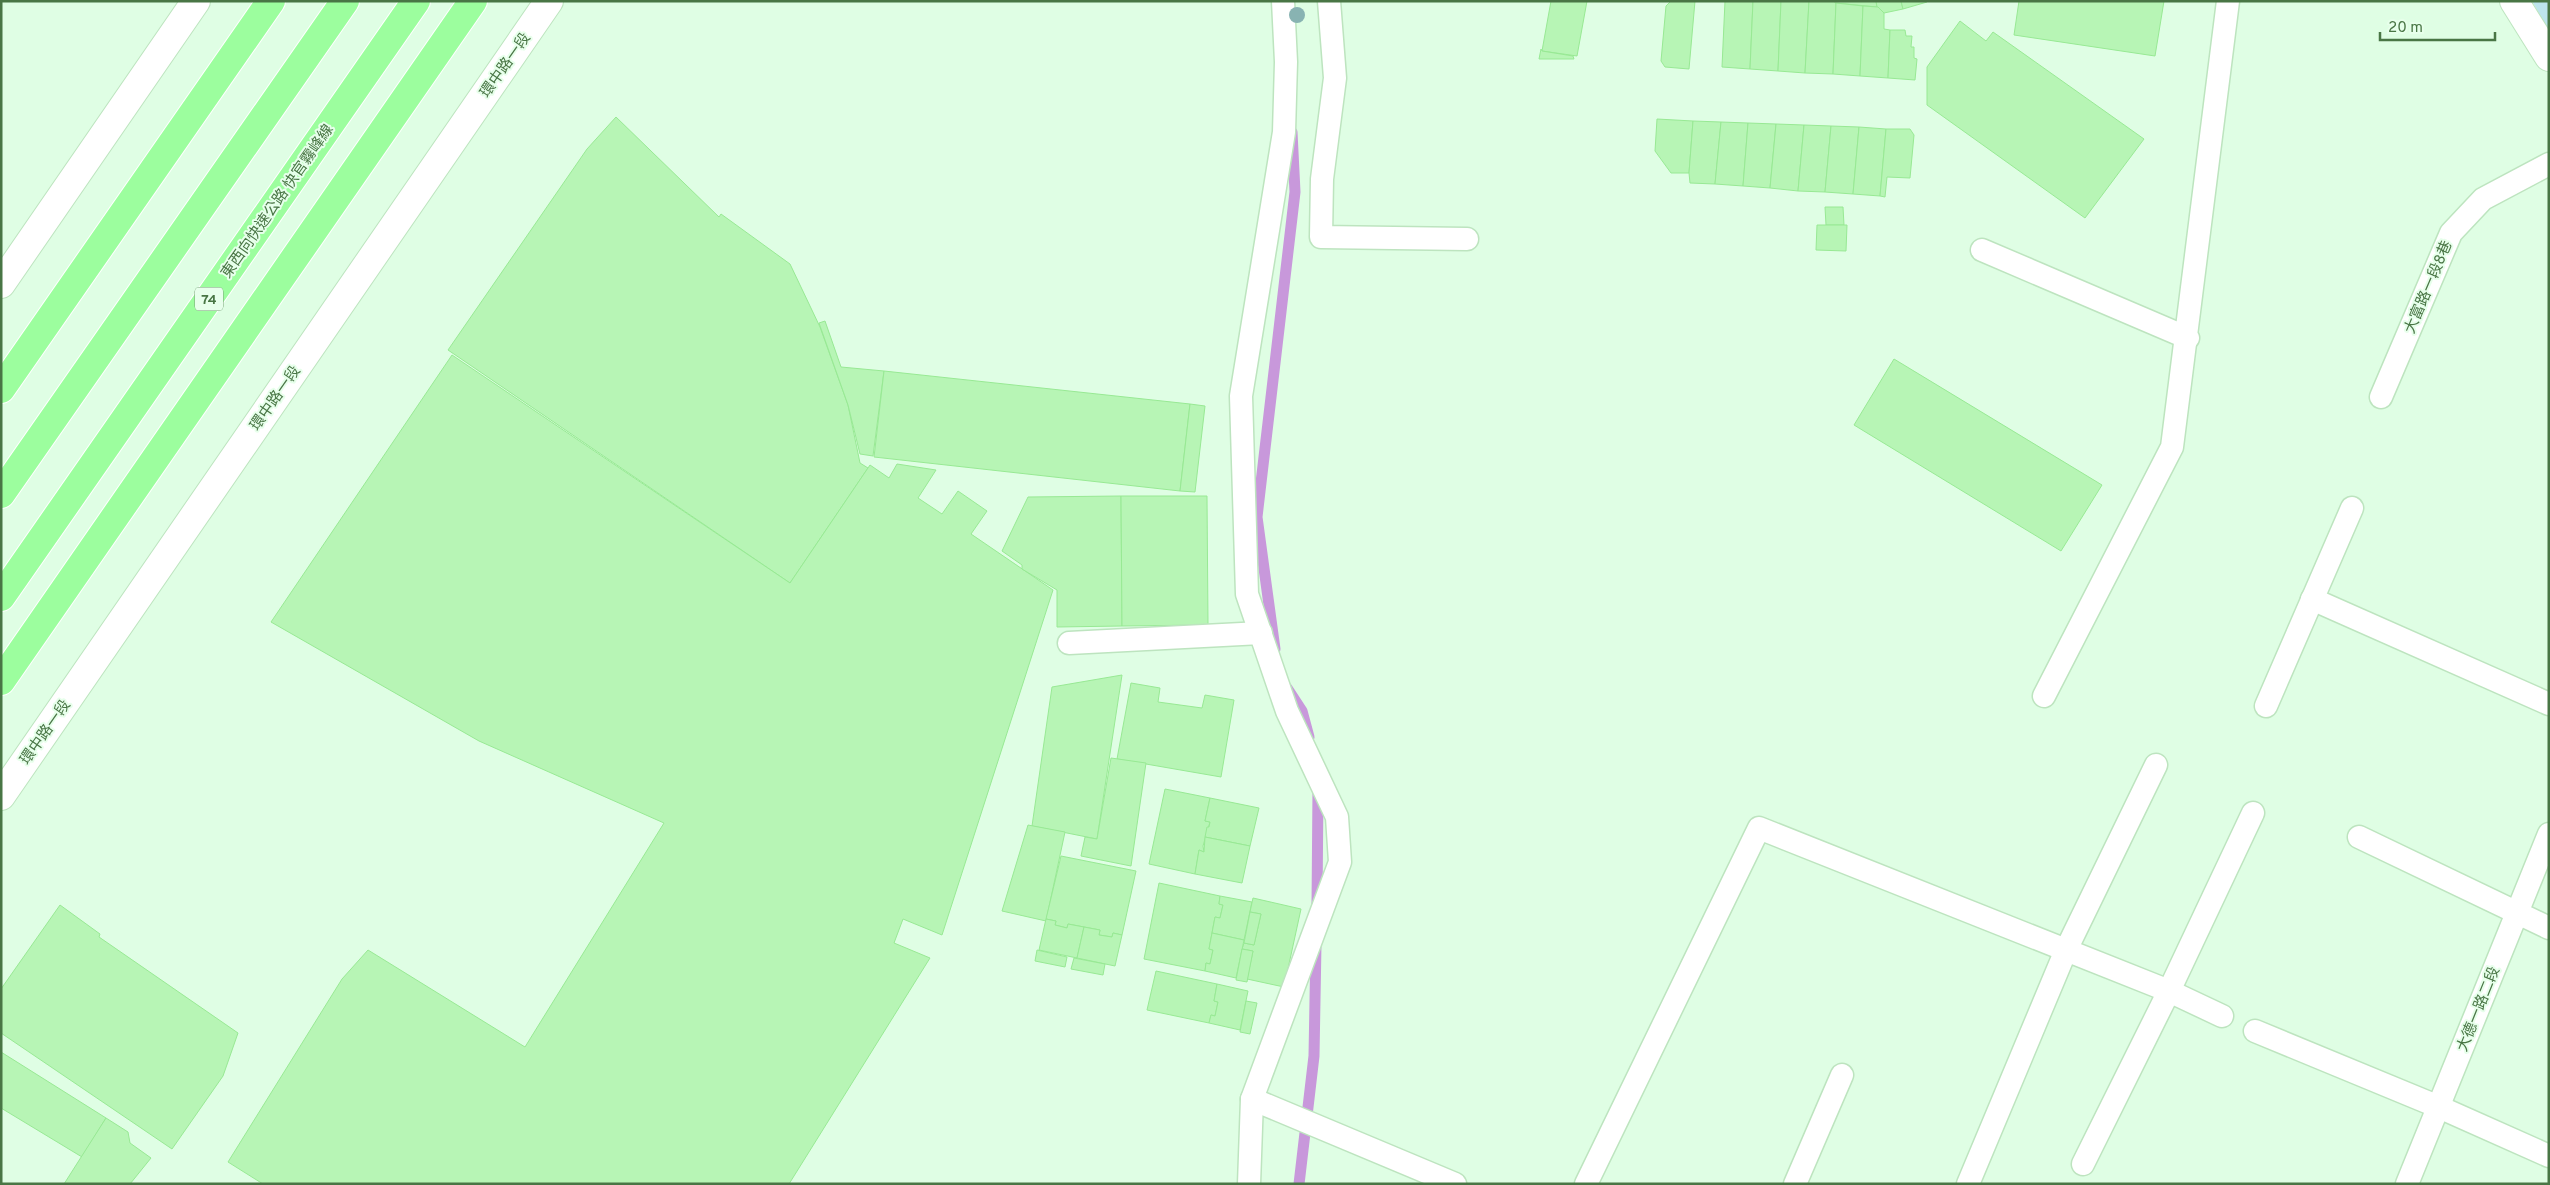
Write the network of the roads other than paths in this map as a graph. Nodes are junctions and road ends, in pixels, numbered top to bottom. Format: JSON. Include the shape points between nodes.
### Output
{"nodes":[{"id":1,"x":196,"y":1,"type":"edge"},
{"id":2,"x":271,"y":1,"type":"edge"},
{"id":3,"x":345,"y":1,"type":"edge"},
{"id":4,"x":416,"y":1,"type":"edge"},
{"id":5,"x":473,"y":1,"type":"edge"},
{"id":6,"x":549,"y":1,"type":"edge"},
{"id":7,"x":1283,"y":1,"type":"edge"},
{"id":8,"x":1329,"y":1,"type":"edge"},
{"id":9,"x":2228,"y":1,"type":"edge"},
{"id":10,"x":2514,"y":1,"type":"edge"},
{"id":11,"x":2549,"y":57,"type":"edge"},
{"id":12,"x":2549,"y":164,"type":"edge"},
{"id":13,"x":1467,"y":239,"type":"dead end"},
{"id":14,"x":1982,"y":250,"type":"dead end"},
{"id":15,"x":1,"y":284,"type":"edge"},
{"id":16,"x":2188,"y":338,"type":"junction"},
{"id":17,"x":1,"y":389,"type":"edge"},
{"id":18,"x":2381,"y":398,"type":"dead end"},
{"id":19,"x":1,"y":494,"type":"edge"},
{"id":20,"x":2352,"y":508,"type":"dead end"},
{"id":21,"x":1,"y":597,"type":"edge"},
{"id":22,"x":2312,"y":599,"type":"junction"},
{"id":23,"x":1261,"y":633,"type":"junction"},
{"id":24,"x":1069,"y":643,"type":"dead end"},
{"id":25,"x":1,"y":681,"type":"edge"},
{"id":26,"x":2044,"y":696,"type":"dead end"},
{"id":27,"x":2549,"y":704,"type":"edge"},
{"id":28,"x":2266,"y":706,"type":"dead end"},
{"id":29,"x":2156,"y":765,"type":"dead end"},
{"id":30,"x":1,"y":796,"type":"edge"},
{"id":31,"x":2253,"y":813,"type":"dead end"},
{"id":32,"x":2549,"y":834,"type":"edge"},
{"id":33,"x":2359,"y":837,"type":"dead end"},
{"id":34,"x":2516,"y":913,"type":"junction"},
{"id":35,"x":2549,"y":928,"type":"edge"},
{"id":36,"x":2066,"y":950,"type":"junction"},
{"id":37,"x":2169,"y":991,"type":"junction"},
{"id":38,"x":2222,"y":1016,"type":"dead end"},
{"id":39,"x":2255,"y":1031,"type":"dead end"},
{"id":40,"x":1842,"y":1075,"type":"dead end"},
{"id":41,"x":1252,"y":1099,"type":"junction"},
{"id":42,"x":2439,"y":1107,"type":"junction"},
{"id":43,"x":2549,"y":1156,"type":"edge"},
{"id":44,"x":2083,"y":1164,"type":"dead end"},
{"id":45,"x":1249,"y":1184,"type":"edge"},
{"id":46,"x":1455,"y":1184,"type":"edge"},
{"id":47,"x":1586,"y":1184,"type":"edge"},
{"id":48,"x":1795,"y":1184,"type":"edge"},
{"id":49,"x":1968,"y":1184,"type":"edge"},
{"id":50,"x":2407,"y":1184,"type":"edge"}],
"edges":[{"from":1,"to":15,"type":"street"},
{"from":2,"to":17,"type":"highway"},
{"from":3,"to":19,"type":"highway"},
{"from":4,"to":21,"type":"highway","name":"東西向快速公路 快官霧峰線","number":"74"},
{"from":5,"to":25,"type":"highway"},
{"from":6,"to":30,"type":"street","name":"環中路一段"},
{"from":7,"to":23,"type":"lane","via":[[1286,62],[1284,132],[1241,396],[1247,594]]},
{"from":8,"to":13,"type":"lane","via":[[1336,78],[1322,178],[1321,237]]},
{"from":9,"to":16,"type":"lane"},
{"from":10,"to":11,"type":"street"},
{"from":12,"to":18,"type":"lane","name":"大富路一段8巷","via":[[2483,199],[2451,232]]},
{"from":14,"to":16,"type":"lane"},
{"from":16,"to":26,"type":"lane","via":[[2172,447]]},
{"from":20,"to":22,"type":"lane"},
{"from":22,"to":27,"type":"lane"},
{"from":22,"to":28,"type":"lane"},
{"from":23,"to":24,"type":"lane"},
{"from":23,"to":41,"type":"lane","via":[[1287,711],[1337,818],[1340,862]]},
{"from":29,"to":36,"type":"lane"},
{"from":31,"to":37,"type":"lane"},
{"from":32,"to":34,"type":"lane","name":"大德一路二段"},
{"from":33,"to":34,"type":"lane"},
{"from":34,"to":35,"type":"lane"},
{"from":34,"to":42,"type":"lane","name":"大德一路二段"},
{"from":36,"to":37,"type":"lane"},
{"from":36,"to":47,"type":"lane","via":[[1759,828]]},
{"from":36,"to":49,"type":"lane"},
{"from":37,"to":38,"type":"lane"},
{"from":37,"to":44,"type":"lane"},
{"from":39,"to":42,"type":"lane"},
{"from":40,"to":48,"type":"lane"},
{"from":41,"to":45,"type":"lane"},
{"from":41,"to":46,"type":"lane"},
{"from":42,"to":43,"type":"lane"},
{"from":42,"to":50,"type":"lane","name":"大德一路二段"}]}
